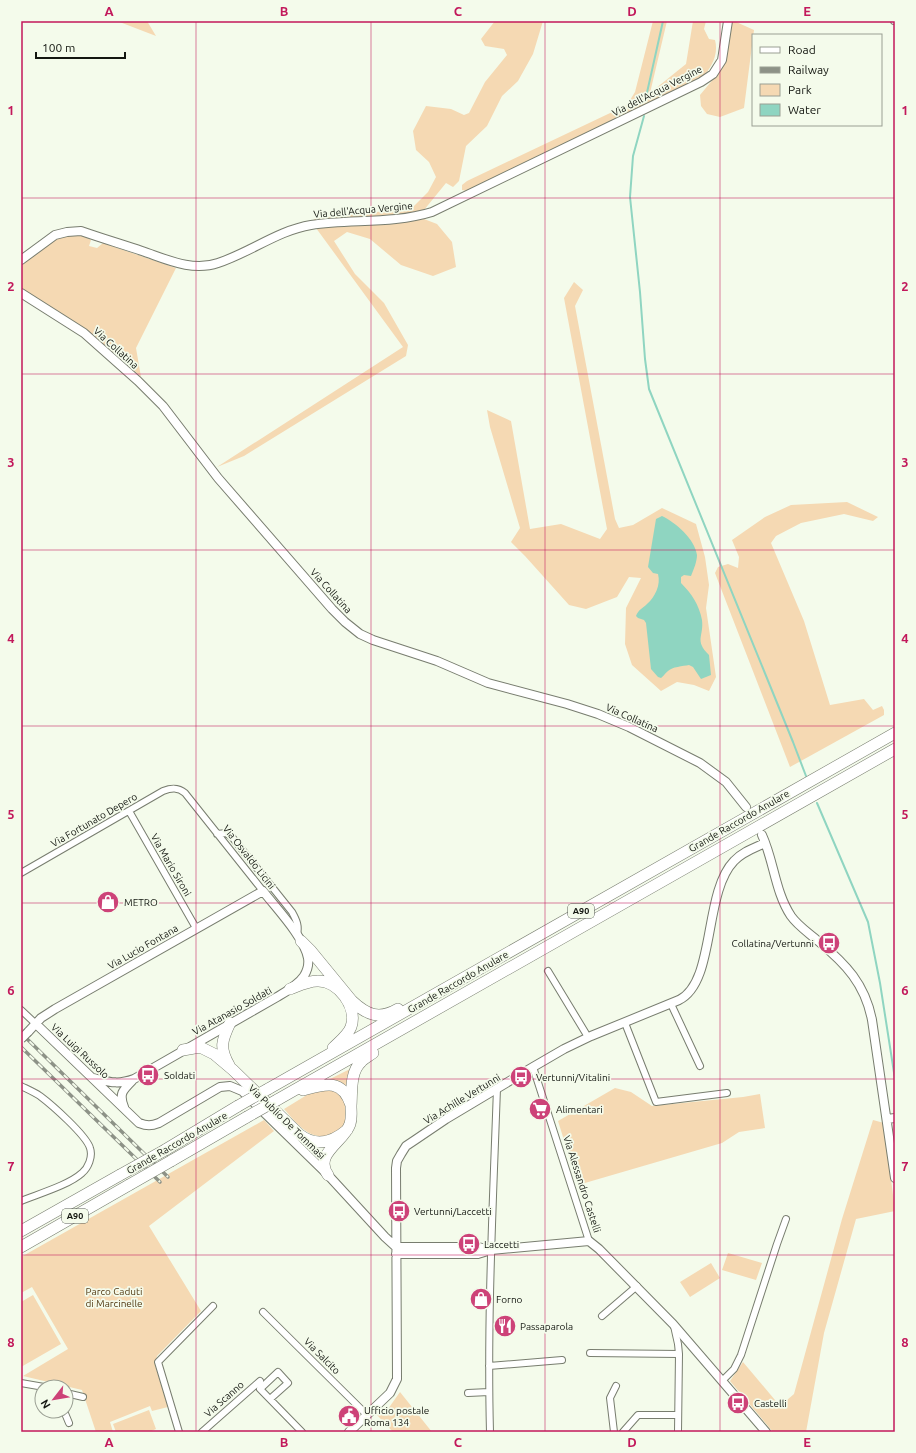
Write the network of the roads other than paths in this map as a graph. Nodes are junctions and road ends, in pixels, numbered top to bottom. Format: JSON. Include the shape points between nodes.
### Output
{"nodes":[{"id":1,"x":728,"y":21,"type":"edge"},
{"id":2,"x":21,"y":260,"type":"edge"},
{"id":3,"x":21,"y":293,"type":"edge"},
{"id":4,"x":895,"y":733,"type":"edge"},
{"id":5,"x":895,"y":749,"type":"edge"},
{"id":6,"x":179,"y":789,"type":"joint"},
{"id":7,"x":746,"y":807,"type":"dead end"},
{"id":8,"x":129,"y":812,"type":"junction"},
{"id":9,"x":217,"y":834,"type":"junction"},
{"id":10,"x":21,"y":873,"type":"edge"},
{"id":11,"x":263,"y":891,"type":"junction"},
{"id":12,"x":196,"y":928,"type":"junction"},
{"id":13,"x":299,"y":938,"type":"junction"},
{"id":14,"x":548,"y":971,"type":"dead end"},
{"id":15,"x":450,"y":987,"type":"junction"},
{"id":16,"x":290,"y":989,"type":"junction"},
{"id":17,"x":671,"y":1004,"type":"junction"},
{"id":18,"x":21,"y":1010,"type":"edge"},
{"id":19,"x":423,"y":1017,"type":"junction"},
{"id":20,"x":230,"y":1023,"type":"junction"},
{"id":21,"x":625,"y":1023,"type":"junction"},
{"id":22,"x":36,"y":1024,"type":"junction"},
{"id":23,"x":588,"y":1037,"type":"junction"},
{"id":24,"x":21,"y":1039,"type":"edge"},
{"id":25,"x":183,"y":1050,"type":"junction"},
{"id":26,"x":700,"y":1066,"type":"dead end"},
{"id":27,"x":533,"y":1067,"type":"junction"},
{"id":28,"x":305,"y":1069,"type":"junction"},
{"id":29,"x":233,"y":1070,"type":"junction"},
{"id":30,"x":93,"y":1078,"type":"junction"},
{"id":31,"x":134,"y":1079,"type":"junction"},
{"id":32,"x":21,"y":1086,"type":"edge"},
{"id":33,"x":497,"y":1088,"type":"junction"},
{"id":34,"x":727,"y":1093,"type":"dead end"},
{"id":35,"x":280,"y":1098,"type":"junction"},
{"id":36,"x":124,"y":1108,"type":"junction"},
{"id":37,"x":351,"y":1108,"type":"junction"},
{"id":38,"x":891,"y":1118,"type":"edge"},
{"id":39,"x":347,"y":1130,"type":"junction"},
{"id":40,"x":328,"y":1175,"type":"junction"},
{"id":41,"x":895,"y":1178,"type":"edge"},
{"id":42,"x":21,"y":1201,"type":"edge"},
{"id":43,"x":786,"y":1219,"type":"dead end"},
{"id":44,"x":21,"y":1231,"type":"edge"},
{"id":45,"x":589,"y":1241,"type":"junction"},
{"id":46,"x":21,"y":1247,"type":"edge"},
{"id":47,"x":396,"y":1250,"type":"junction"},
{"id":48,"x":491,"y":1250,"type":"junction"},
{"id":49,"x":637,"y":1286,"type":"junction"},
{"id":50,"x":213,"y":1306,"type":"dead end"},
{"id":51,"x":263,"y":1312,"type":"dead end"},
{"id":52,"x":602,"y":1316,"type":"dead end"},
{"id":53,"x":673,"y":1324,"type":"junction"},
{"id":54,"x":590,"y":1353,"type":"dead end"},
{"id":55,"x":679,"y":1354,"type":"junction"},
{"id":56,"x":562,"y":1360,"type":"dead end"},
{"id":57,"x":489,"y":1366,"type":"junction"},
{"id":58,"x":260,"y":1381,"type":"dead end"},
{"id":59,"x":722,"y":1381,"type":"junction"},
{"id":60,"x":21,"y":1383,"type":"edge"},
{"id":61,"x":34,"y":1385,"type":"edge"},
{"id":62,"x":616,"y":1386,"type":"dead end"},
{"id":63,"x":489,"y":1392,"type":"junction"},
{"id":64,"x":468,"y":1393,"type":"dead end"},
{"id":65,"x":74,"y":1394,"type":"edge"},
{"id":66,"x":83,"y":1397,"type":"dead end"},
{"id":67,"x":270,"y":1399,"type":"junction"},
{"id":68,"x":367,"y":1415,"type":"junction"},
{"id":69,"x":678,"y":1415,"type":"junction"},
{"id":70,"x":67,"y":1419,"type":"edge"},
{"id":71,"x":69,"y":1423,"type":"dead end"},
{"id":72,"x":180,"y":1432,"type":"edge"},
{"id":73,"x":202,"y":1432,"type":"edge"},
{"id":74,"x":302,"y":1432,"type":"edge"},
{"id":75,"x":349,"y":1432,"type":"edge"},
{"id":76,"x":490,"y":1432,"type":"edge"},
{"id":77,"x":614,"y":1432,"type":"edge"},
{"id":78,"x":623,"y":1432,"type":"edge"},
{"id":79,"x":678,"y":1432,"type":"edge"},
{"id":80,"x":766,"y":1432,"type":"edge"}],
"edges":[{"from":1,"to":2,"type":"street","name":"Via dell'Acqua Vergine","via":[[722,60],[713,74],[701,82],[422,215],[302,227],[225,261],[204,266],[179,264],[81,231],[55,235]]},
{"from":3,"to":7,"type":"street","name":"Via Collatina","via":[[84,333],[163,406],[218,478],[332,609],[360,634],[488,683],[567,704],[629,727],[706,767],[726,782]]},
{"from":4,"to":15,"type":"highway","name":"Grande Raccordo Anulare","number":"A90"},
{"from":5,"to":19,"type":"highway","name":"Grande Raccordo Anulare","number":"A90"},
{"from":6,"to":8,"type":"street","name":"Via Fortunato Depero","via":[[167,790]]},
{"from":6,"to":9,"type":"street","name":"Via Osvaldo Licini","via":[[185,793]]},
{"from":8,"to":10,"type":"street","name":"Via Fortunato Depero"},
{"from":8,"to":12,"type":"street","name":"Via Mario Sironi"},
{"from":9,"to":11,"type":"street","name":"Via Osvaldo Licini"},
{"from":9,"to":13,"type":"street","via":[[226,833],[232,837],[283,901],[297,920]]},
{"from":11,"to":12,"type":"street","name":"Via Lucio Fontana"},
{"from":11,"to":13,"type":"street","name":"Via Osvaldo Licini"},
{"from":12,"to":22,"type":"street","name":"Via Lucio Fontana","via":[[55,1009]]},
{"from":13,"to":15,"type":"highway","via":[[352,1002],[376,1016],[393,1012]]},
{"from":13,"to":16,"type":"street","name":"Via Atanasio Soldati","via":[[308,957],[308,968],[302,979]]},
{"from":14,"to":23,"type":"street"},
{"from":15,"to":28,"type":"highway","name":"Grande Raccordo Anulare","number":"A90"},
{"from":16,"to":20,"type":"street","name":"Via Atanasio Soldati"},
{"from":16,"to":28,"type":"highway","via":[[311,981],[329,984],[337,989],[349,1004],[352,1014],[352,1024],[348,1032],[324,1056]]},
{"from":17,"to":21,"type":"street","name":"Via Achille Vertunni"},
{"from":17,"to":26,"type":"street"},
{"from":17,"to":38,"type":"street","name":"Via Achille Vertunni","via":[[687,995],[699,976],[717,894],[725,872],[739,856],[763,839],[776,881],[791,915],[842,961],[864,992],[869,1005]]},
{"from":18,"to":22,"type":"street","name":"Via Luigi Russolo"},
{"from":19,"to":35,"type":"highway","name":"Grande Raccordo Anulare","number":"A90"},
{"from":19,"to":37,"type":"highway","via":[[359,1063],[353,1079]]},
{"from":20,"to":25,"type":"street","name":"Via Atanasio Soldati"},
{"from":20,"to":29,"type":"highway","via":[[222,1047],[225,1058]]},
{"from":21,"to":23,"type":"street","name":"Via Achille Vertunni"},
{"from":21,"to":34,"type":"street","via":[[656,1102]]},
{"from":22,"to":24,"type":"street","name":"Via Lucio Fontana","bridge":true},
{"from":22,"to":30,"type":"street","name":"Via Luigi Russolo"},
{"from":23,"to":27,"type":"street","name":"Via Achille Vertunni"},
{"from":25,"to":29,"type":"highway","via":[[204,1048]]},
{"from":25,"to":31,"type":"street","name":"Via Atanasio Soldati"},
{"from":27,"to":33,"type":"street","name":"Via Achille Vertunni"},
{"from":27,"to":45,"type":"street","name":"Via Alessandro Castelli"},
{"from":28,"to":44,"type":"highway","name":"Grande Raccordo Anulare","number":"A90","bridge":true},
{"from":29,"to":39,"type":"highway","via":[[290,1126],[308,1140],[326,1142]]},
{"from":30,"to":31,"type":"street","name":"Via Atanasio Soldati","via":[[114,1083]]},
{"from":30,"to":36,"type":"street","name":"Via Luigi Russolo"},
{"from":31,"to":36,"type":"street","name":"Via Atanasio Soldati","via":[[122,1094]]},
{"from":32,"to":42,"type":"street","via":[[39,1095],[82,1135],[91,1155],[86,1169],[78,1176]]},
{"from":33,"to":47,"type":"street","name":"Via Achille Vertunni","via":[[406,1146],[401,1154],[396,1168]]},
{"from":33,"to":48,"type":"street"},
{"from":35,"to":37,"type":"highway","via":[[329,1084],[343,1091]]},
{"from":35,"to":46,"type":"highway","name":"Grande Raccordo Anulare","number":"A90","bridge":true},
{"from":36,"to":40,"type":"street","name":"Via Publio De Tommasi","via":[[139,1123],[152,1126],[216,1088],[234,1087],[244,1092]]},
{"from":37,"to":39,"type":"highway"},
{"from":38,"to":41,"type":"street"},
{"from":39,"to":40,"type":"highway","via":[[325,1156],[324,1167]]},
{"from":40,"to":47,"type":"street","name":"Via Publio De Tommasi"},
{"from":43,"to":59,"type":"street","via":[[741,1355],[734,1369]]},
{"from":45,"to":48,"type":"street"},
{"from":45,"to":49,"type":"street","name":"Via Alessandro Castelli"},
{"from":47,"to":48,"type":"street"},
{"from":47,"to":68,"type":"street","name":"Via Achille Vertunni","via":[[397,1376],[390,1393]]},
{"from":48,"to":57,"type":"street"},
{"from":49,"to":52,"type":"street"},
{"from":49,"to":53,"type":"street","name":"Via Alessandro Castelli"},
{"from":50,"to":72,"type":"street","via":[[158,1362]]},
{"from":51,"to":68,"type":"street","name":"Via Salcito"},
{"from":53,"to":55,"type":"street","name":"Via Alessandro Castelli"},
{"from":53,"to":59,"type":"street","name":"Via Alessandro Castelli"},
{"from":54,"to":55,"type":"street"},
{"from":55,"to":69,"type":"street","name":"Via Alessandro Castelli"},
{"from":56,"to":57,"type":"street"},
{"from":57,"to":63,"type":"street"},
{"from":58,"to":73,"type":"street","name":"Via Scanno"},
{"from":59,"to":80,"type":"street","name":"Via Alessandro Castelli"},
{"from":60,"to":61,"type":"street"},
{"from":62,"to":77,"type":"street","via":[[610,1398]]},
{"from":63,"to":64,"type":"street"},
{"from":63,"to":76,"type":"street"},
{"from":65,"to":66,"type":"street"},
{"from":67,"to":67,"type":"street","via":[[260,1389],[278,1372],[288,1383]]},
{"from":67,"to":74,"type":"street"},
{"from":68,"to":75,"type":"street","name":"Via Achille Vertunni"},
{"from":69,"to":78,"type":"street","via":[[638,1416]]},
{"from":69,"to":79,"type":"street","name":"Via Alessandro Castelli"},
{"from":70,"to":71,"type":"street"}]}
